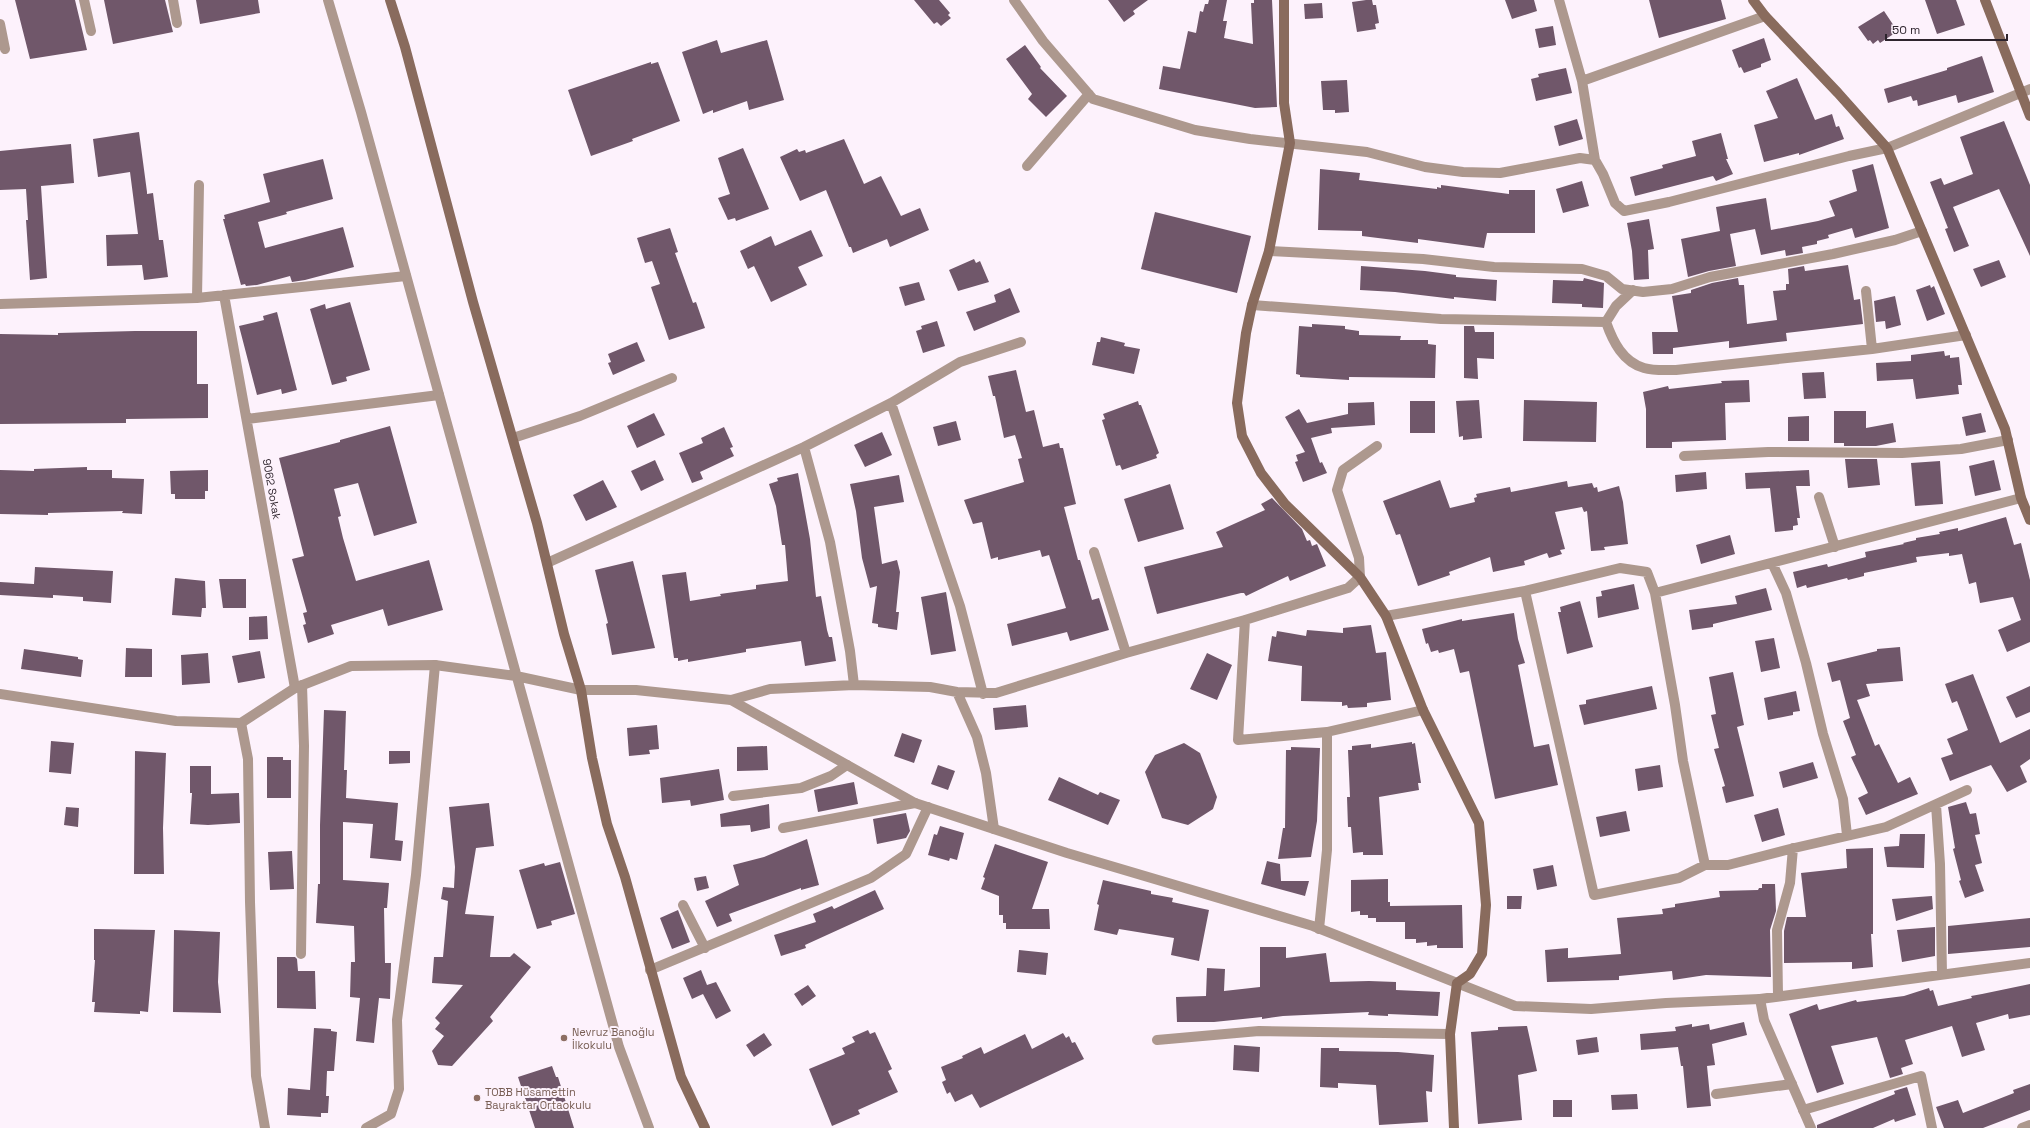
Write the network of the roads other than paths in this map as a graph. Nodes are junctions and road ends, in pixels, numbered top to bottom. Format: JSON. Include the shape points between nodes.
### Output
{"nodes":[{"id":1,"x":84,"y":0,"type":"edge"},
{"id":2,"x":173,"y":0,"type":"edge"},
{"id":3,"x":328,"y":0,"type":"edge"},
{"id":4,"x":390,"y":0,"type":"edge"},
{"id":5,"x":1014,"y":0,"type":"edge"},
{"id":6,"x":1284,"y":0,"type":"edge"},
{"id":7,"x":1559,"y":0,"type":"edge"},
{"id":8,"x":1753,"y":0,"type":"edge"},
{"id":9,"x":1985,"y":0,"type":"edge"},
{"id":10,"x":1765,"y":16,"type":"junction"},
{"id":11,"x":177,"y":23,"type":"dead end"},
{"id":12,"x":0,"y":24,"type":"edge"},
{"id":13,"x":91,"y":31,"type":"dead end"},
{"id":14,"x":5,"y":49,"type":"dead end"},
{"id":15,"x":1582,"y":81,"type":"junction"},
{"id":16,"x":2025,"y":91,"type":"edge"},
{"id":17,"x":1089,"y":94,"type":"junction"},
{"id":18,"x":2030,"y":116,"type":"edge"},
{"id":19,"x":1290,"y":143,"type":"junction"},
{"id":20,"x":1887,"y":148,"type":"junction"},
{"id":21,"x":1595,"y":160,"type":"junction"},
{"id":22,"x":1027,"y":166,"type":"dead end"},
{"id":23,"x":199,"y":186,"type":"dead end"},
{"id":24,"x":1922,"y":231,"type":"junction"},
{"id":25,"x":1269,"y":251,"type":"junction"},
{"id":26,"x":406,"y":276,"type":"junction"},
{"id":27,"x":1633,"y":290,"type":"junction"},
{"id":28,"x":1866,"y":292,"type":"dead end"},
{"id":29,"x":224,"y":295,"type":"junction"},
{"id":30,"x":197,"y":298,"type":"junction"},
{"id":31,"x":0,"y":304,"type":"edge"},
{"id":32,"x":1252,"y":305,"type":"junction"},
{"id":33,"x":1606,"y":322,"type":"junction"},
{"id":34,"x":1966,"y":335,"type":"junction"},
{"id":35,"x":1021,"y":342,"type":"dead end"},
{"id":36,"x":1872,"y":349,"type":"junction"},
{"id":37,"x":672,"y":378,"type":"dead end"},
{"id":38,"x":439,"y":395,"type":"junction"},
{"id":39,"x":891,"y":403,"type":"junction"},
{"id":40,"x":247,"y":419,"type":"junction"},
{"id":41,"x":513,"y":438,"type":"junction"},
{"id":42,"x":2008,"y":440,"type":"junction"},
{"id":43,"x":1377,"y":446,"type":"dead end"},
{"id":44,"x":804,"y":447,"type":"junction"},
{"id":45,"x":1684,"y":456,"type":"dead end"},
{"id":46,"x":1819,"y":497,"type":"dead end"},
{"id":47,"x":2021,"y":498,"type":"junction"},
{"id":48,"x":2030,"y":520,"type":"edge"},
{"id":49,"x":1835,"y":547,"type":"junction"},
{"id":50,"x":1094,"y":552,"type":"dead end"},
{"id":51,"x":547,"y":563,"type":"junction"},
{"id":52,"x":1772,"y":563,"type":"junction"},
{"id":53,"x":1360,"y":577,"type":"junction"},
{"id":54,"x":1525,"y":591,"type":"junction"},
{"id":55,"x":1655,"y":593,"type":"junction"},
{"id":56,"x":1386,"y":616,"type":"junction"},
{"id":57,"x":1245,"y":620,"type":"junction"},
{"id":58,"x":1126,"y":653,"type":"junction"},
{"id":59,"x":435,"y":665,"type":"junction"},
{"id":60,"x":516,"y":676,"type":"junction"},
{"id":61,"x":854,"y":685,"type":"junction"},
{"id":62,"x":299,"y":686,"type":"junction"},
{"id":63,"x":580,"y":690,"type":"junction"},
{"id":64,"x":957,"y":692,"type":"junction"},
{"id":65,"x":0,"y":694,"type":"edge"},
{"id":66,"x":983,"y":694,"type":"junction"},
{"id":67,"x":731,"y":700,"type":"junction"},
{"id":68,"x":1423,"y":710,"type":"junction"},
{"id":69,"x":241,"y":723,"type":"junction"},
{"id":70,"x":1328,"y":732,"type":"junction"},
{"id":71,"x":847,"y":766,"type":"junction"},
{"id":72,"x":1967,"y":790,"type":"dead end"},
{"id":73,"x":733,"y":796,"type":"dead end"},
{"id":74,"x":916,"y":803,"type":"junction"},
{"id":75,"x":1936,"y":805,"type":"junction"},
{"id":76,"x":928,"y":807,"type":"junction"},
{"id":77,"x":783,"y":828,"type":"dead end"},
{"id":78,"x":994,"y":829,"type":"junction"},
{"id":79,"x":1847,"y":835,"type":"junction"},
{"id":80,"x":1793,"y":848,"type":"junction"},
{"id":81,"x":1705,"y":865,"type":"junction"},
{"id":82,"x":683,"y":905,"type":"dead end"},
{"id":83,"x":1319,"y":929,"type":"junction"},
{"id":84,"x":705,"y":948,"type":"junction"},
{"id":85,"x":302,"y":954,"type":"dead end"},
{"id":86,"x":2030,"y":963,"type":"edge"},
{"id":87,"x":650,"y":970,"type":"junction"},
{"id":88,"x":1942,"y":974,"type":"junction"},
{"id":89,"x":1457,"y":983,"type":"junction"},
{"id":90,"x":1778,"y":996,"type":"junction"},
{"id":91,"x":1760,"y":999,"type":"junction"},
{"id":92,"x":1450,"y":1034,"type":"junction"},
{"id":93,"x":1157,"y":1040,"type":"dead end"},
{"id":94,"x":1792,"y":1084,"type":"junction"},
{"id":95,"x":1716,"y":1094,"type":"dead end"},
{"id":96,"x":1803,"y":1110,"type":"junction"},
{"id":97,"x":2030,"y":1125,"type":"edge"},
{"id":98,"x":265,"y":1128,"type":"edge"},
{"id":99,"x":366,"y":1128,"type":"edge"},
{"id":100,"x":649,"y":1128,"type":"edge"},
{"id":101,"x":705,"y":1128,"type":"edge"},
{"id":102,"x":1454,"y":1128,"type":"edge"},
{"id":103,"x":1811,"y":1128,"type":"edge"},
{"id":104,"x":1932,"y":1128,"type":"edge"},
{"id":105,"x":2022,"y":1128,"type":"edge"}],
"edges":[{"from":1,"to":13,"type":"street"},
{"from":2,"to":11,"type":"street"},
{"from":3,"to":26,"type":"street"},
{"from":4,"to":41,"type":"main road"},
{"from":5,"to":17,"type":"street","via":[[1043,41]]},
{"from":6,"to":19,"type":"main road","via":[[1284,103]]},
{"from":7,"to":15,"type":"street"},
{"from":8,"to":10,"type":"main road"},
{"from":9,"to":16,"type":"main road"},
{"from":10,"to":15,"type":"street"},
{"from":10,"to":20,"type":"main road"},
{"from":12,"to":14,"type":"street"},
{"from":15,"to":21,"type":"street"},
{"from":16,"to":18,"type":"main road"},
{"from":16,"to":20,"type":"street"},
{"from":17,"to":19,"type":"street","via":[[1093,98],[1194,130]]},
{"from":17,"to":22,"type":"street"},
{"from":19,"to":21,"type":"street","via":[[1367,152],[1425,167],[1463,172],[1500,173],[1580,158]]},
{"from":19,"to":25,"type":"main road"},
{"from":20,"to":21,"type":"street","via":[[1624,211],[1615,203]]},
{"from":20,"to":24,"type":"main road"},
{"from":23,"to":30,"type":"street"},
{"from":24,"to":27,"type":"street","via":[[1895,240],[1710,277],[1672,288],[1643,292]]},
{"from":24,"to":34,"type":"main road"},
{"from":25,"to":27,"type":"street","via":[[1423,259],[1494,267],[1582,269],[1606,276],[1622,288]]},
{"from":25,"to":32,"type":"main road"},
{"from":26,"to":29,"type":"street"},
{"from":26,"to":38,"type":"street"},
{"from":27,"to":33,"type":"street","via":[[1616,306]]},
{"from":28,"to":36,"type":"street"},
{"from":29,"to":30,"type":"street"},
{"from":29,"to":40,"type":"street","name":"9062 Sokak"},
{"from":30,"to":31,"type":"street"},
{"from":32,"to":33,"type":"street","via":[[1441,319]]},
{"from":32,"to":53,"type":"main road","via":[[1237,403],[1242,436],[1261,473],[1285,504]]},
{"from":33,"to":36,"type":"street","via":[[1621,354],[1645,368],[1676,370]]},
{"from":34,"to":36,"type":"street"},
{"from":34,"to":42,"type":"main road"},
{"from":35,"to":39,"type":"street","via":[[960,362]]},
{"from":37,"to":41,"type":"street","via":[[580,416]]},
{"from":38,"to":40,"type":"street"},
{"from":38,"to":60,"type":"street"},
{"from":39,"to":44,"type":"street"},
{"from":39,"to":66,"type":"street","via":[[960,606]]},
{"from":40,"to":62,"type":"street","name":"9062 Sokak"},
{"from":41,"to":51,"type":"main road"},
{"from":42,"to":45,"type":"street","via":[[1961,449],[1902,453],[1768,452]]},
{"from":42,"to":47,"type":"main road"},
{"from":43,"to":53,"type":"street","via":[[1343,470],[1337,490],[1359,558]]},
{"from":44,"to":51,"type":"street"},
{"from":44,"to":61,"type":"street","via":[[830,542]]},
{"from":46,"to":49,"type":"street"},
{"from":47,"to":48,"type":"main road"},
{"from":47,"to":49,"type":"street"},
{"from":49,"to":52,"type":"street"},
{"from":50,"to":58,"type":"street"},
{"from":51,"to":63,"type":"main road"},
{"from":52,"to":55,"type":"street"},
{"from":52,"to":79,"type":"street","via":[[1786,593],[1806,663],[1842,799]]},
{"from":53,"to":56,"type":"main road"},
{"from":53,"to":57,"type":"street","via":[[1348,588]]},
{"from":54,"to":55,"type":"street","via":[[1620,568],[1647,572]]},
{"from":54,"to":56,"type":"street"},
{"from":54,"to":81,"type":"street","via":[[1594,895],[1679,878]]},
{"from":55,"to":81,"type":"street","via":[[1683,761]]},
{"from":56,"to":68,"type":"main road"},
{"from":57,"to":58,"type":"street"},
{"from":57,"to":70,"type":"street","via":[[1238,740]]},
{"from":58,"to":66,"type":"street","via":[[996,693]]},
{"from":59,"to":60,"type":"street"},
{"from":59,"to":62,"type":"street","via":[[351,666]]},
{"from":59,"to":99,"type":"street","via":[[416,875],[397,1020],[399,1089],[391,1114]]},
{"from":60,"to":63,"type":"street"},
{"from":60,"to":100,"type":"street","via":[[619,1047]]},
{"from":61,"to":64,"type":"street","via":[[930,687]]},
{"from":61,"to":67,"type":"street","via":[[770,689]]},
{"from":62,"to":69,"type":"street"},
{"from":62,"to":85,"type":"street","name":"9062 Sokak","via":[[304,746]]},
{"from":63,"to":67,"type":"street","via":[[636,690]]},
{"from":63,"to":87,"type":"main road","via":[[607,824],[625,877]]},
{"from":64,"to":66,"type":"street"},
{"from":64,"to":78,"type":"street","via":[[977,737],[986,773]]},
{"from":65,"to":69,"type":"street","via":[[176,721]]},
{"from":67,"to":71,"type":"street"},
{"from":68,"to":70,"type":"street"},
{"from":68,"to":89,"type":"main road","via":[[1479,823],[1486,905],[1482,954],[1470,974]]},
{"from":69,"to":98,"type":"street","via":[[248,759],[256,1076]]},
{"from":70,"to":83,"type":"street","via":[[1327,850]]},
{"from":71,"to":73,"type":"street","via":[[831,776],[800,788]]},
{"from":71,"to":74,"type":"street"},
{"from":72,"to":75,"type":"street"},
{"from":74,"to":76,"type":"street"},
{"from":74,"to":77,"type":"street"},
{"from":75,"to":79,"type":"street","via":[[1886,827]]},
{"from":75,"to":88,"type":"street"},
{"from":76,"to":78,"type":"street"},
{"from":76,"to":84,"type":"street","via":[[906,854],[871,878]]},
{"from":78,"to":83,"type":"street"},
{"from":79,"to":80,"type":"street"},
{"from":80,"to":81,"type":"street","via":[[1728,865]]},
{"from":80,"to":90,"type":"street","via":[[1790,883],[1777,930]]},
{"from":82,"to":84,"type":"street"},
{"from":83,"to":89,"type":"street"},
{"from":84,"to":87,"type":"street"},
{"from":86,"to":88,"type":"street"},
{"from":87,"to":101,"type":"main road","via":[[681,1077]]},
{"from":88,"to":90,"type":"street"},
{"from":89,"to":91,"type":"street","via":[[1514,1006],[1591,1009]]},
{"from":89,"to":92,"type":"main road"},
{"from":90,"to":91,"type":"street"},
{"from":91,"to":94,"type":"street","via":[[1764,1020]]},
{"from":92,"to":93,"type":"street","via":[[1259,1031]]},
{"from":92,"to":102,"type":"main road"},
{"from":94,"to":95,"type":"street"},
{"from":94,"to":96,"type":"street"},
{"from":96,"to":103,"type":"street"},
{"from":96,"to":104,"type":"street","via":[[1921,1076]]},
{"from":97,"to":105,"type":"street"}]}
